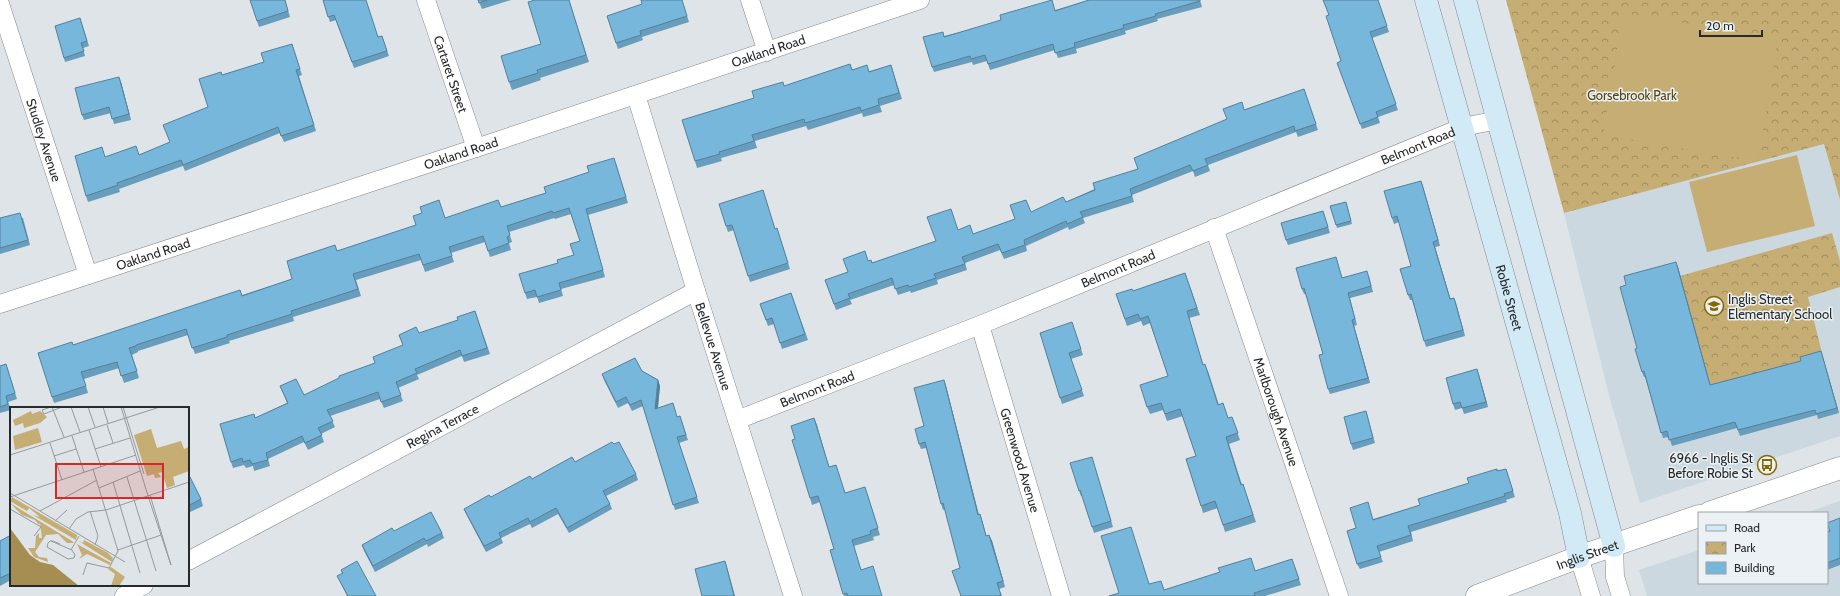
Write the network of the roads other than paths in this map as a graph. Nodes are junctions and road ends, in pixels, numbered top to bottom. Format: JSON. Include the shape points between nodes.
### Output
{"nodes":[{"id":1,"x":426,"y":0,"type":"edge"},
{"id":2,"x":750,"y":0,"type":"edge"},
{"id":3,"x":920,"y":0,"type":"edge"},
{"id":4,"x":1426,"y":0,"type":"edge"},
{"id":5,"x":1465,"y":0,"type":"edge"},
{"id":6,"x":0,"y":4,"type":"edge"},
{"id":7,"x":767,"y":52,"type":"junction"},
{"id":8,"x":636,"y":95,"type":"junction"},
{"id":9,"x":1498,"y":120,"type":"junction"},
{"id":10,"x":1462,"y":127,"type":"junction"},
{"id":11,"x":476,"y":148,"type":"junction"},
{"id":12,"x":1214,"y":228,"type":"junction"},
{"id":13,"x":88,"y":275,"type":"junction"},
{"id":14,"x":696,"y":291,"type":"junction"},
{"id":15,"x":0,"y":304,"type":"edge"},
{"id":16,"x":980,"y":324,"type":"junction"},
{"id":17,"x":737,"y":420,"type":"junction"},
{"id":18,"x":1840,"y":468,"type":"edge"},
{"id":19,"x":1712,"y":512,"type":"edge"},
{"id":20,"x":1698,"y":516,"type":"edge"},
{"id":21,"x":1614,"y":546,"type":"junction"},
{"id":22,"x":1579,"y":557,"type":"junction"},
{"id":23,"x":189,"y":560,"type":"edge"},
{"id":24,"x":142,"y":586,"type":"edge"},
{"id":25,"x":124,"y":596,"type":"edge"},
{"id":26,"x":793,"y":596,"type":"edge"},
{"id":27,"x":1061,"y":596,"type":"edge"},
{"id":28,"x":1339,"y":596,"type":"edge"},
{"id":29,"x":1477,"y":596,"type":"edge"},
{"id":30,"x":1591,"y":596,"type":"edge"},
{"id":31,"x":1621,"y":596,"type":"edge"}],
"edges":[{"from":1,"to":11,"type":"street","name":"Cartaret Street"},
{"from":2,"to":7,"type":"street"},
{"from":3,"to":7,"type":"street","name":"Oakland Road"},
{"from":4,"to":10,"type":"main road","name":"Robie Street"},
{"from":5,"to":9,"type":"main road"},
{"from":6,"to":13,"type":"street","name":"Studley Avenue"},
{"from":7,"to":8,"type":"street","name":"Oakland Road"},
{"from":8,"to":11,"type":"street","name":"Oakland Road"},
{"from":8,"to":14,"type":"street","name":"Bellevue Avenue"},
{"from":9,"to":10,"type":"street","name":"Belmont Road"},
{"from":9,"to":21,"type":"main road"},
{"from":10,"to":12,"type":"street","name":"Belmont Road"},
{"from":10,"to":22,"type":"main road","name":"Robie Street","via":[[1570,514]]},
{"from":11,"to":13,"type":"street","name":"Oakland Road"},
{"from":12,"to":16,"type":"street","name":"Belmont Road"},
{"from":12,"to":28,"type":"street","name":"Marlborough Avenue"},
{"from":13,"to":15,"type":"street","name":"Oakland Road"},
{"from":14,"to":17,"type":"street","name":"Bellevue Avenue"},
{"from":14,"to":23,"type":"street","name":"Regina Terrace"},
{"from":16,"to":17,"type":"street","name":"Belmont Road"},
{"from":16,"to":27,"type":"street","name":"Greenwood Avenue"},
{"from":17,"to":26,"type":"street","name":"Bellevue Avenue"},
{"from":18,"to":19,"type":"street"},
{"from":20,"to":21,"type":"street","name":"Inglis Street"},
{"from":21,"to":22,"type":"street","name":"Inglis Street"},
{"from":21,"to":31,"type":"street","via":[[1615,577]]},
{"from":22,"to":29,"type":"street","name":"Inglis Street"},
{"from":22,"to":30,"type":"street","name":"Robie Street"},
{"from":24,"to":25,"type":"street"}]}
